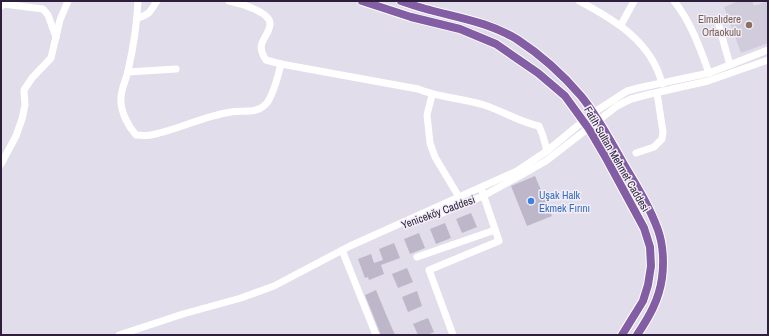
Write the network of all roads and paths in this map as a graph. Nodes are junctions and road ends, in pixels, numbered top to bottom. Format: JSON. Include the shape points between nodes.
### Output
{"nodes":[{"id":1,"x":68,"y":1,"type":"edge"},
{"id":2,"x":138,"y":1,"type":"edge"},
{"id":3,"x":158,"y":1,"type":"edge"},
{"id":4,"x":229,"y":1,"type":"edge"},
{"id":5,"x":362,"y":1,"type":"edge"},
{"id":6,"x":401,"y":1,"type":"edge"},
{"id":7,"x":579,"y":1,"type":"edge"},
{"id":8,"x":634,"y":1,"type":"edge"},
{"id":9,"x":674,"y":1,"type":"edge"},
{"id":10,"x":1,"y":6,"type":"edge"},
{"id":11,"x":137,"y":18,"type":"junction"},
{"id":12,"x":621,"y":25,"type":"junction"},
{"id":13,"x":719,"y":26,"type":"dead end"},
{"id":14,"x":56,"y":37,"type":"junction"},
{"id":15,"x":768,"y":50,"type":"edge"},
{"id":16,"x":768,"y":60,"type":"edge"},
{"id":17,"x":281,"y":64,"type":"junction"},
{"id":18,"x":730,"y":65,"type":"junction"},
{"id":19,"x":176,"y":69,"type":"dead end"},
{"id":20,"x":128,"y":72,"type":"junction"},
{"id":21,"x":710,"y":73,"type":"junction"},
{"id":22,"x":662,"y":84,"type":"junction"},
{"id":23,"x":657,"y":93,"type":"junction"},
{"id":24,"x":432,"y":95,"type":"junction"},
{"id":25,"x":593,"y":113,"type":"junction"},
{"id":26,"x":583,"y":121,"type":"junction"},
{"id":27,"x":598,"y":121,"type":"junction"},
{"id":28,"x":589,"y":129,"type":"junction"},
{"id":29,"x":547,"y":151,"type":"junction"},
{"id":30,"x":636,"y":153,"type":"dead end"},
{"id":31,"x":1,"y":164,"type":"edge"},
{"id":32,"x":480,"y":188,"type":"junction"},
{"id":33,"x":483,"y":196,"type":"junction"},
{"id":34,"x":459,"y":197,"type":"junction"},
{"id":35,"x":394,"y":226,"type":"junction"},
{"id":36,"x":495,"y":230,"type":"junction"},
{"id":37,"x":342,"y":250,"type":"junction"},
{"id":38,"x":417,"y":257,"type":"dead end"},
{"id":39,"x":119,"y":335,"type":"edge"},
{"id":40,"x":376,"y":335,"type":"edge"},
{"id":41,"x":453,"y":335,"type":"edge"},
{"id":42,"x":622,"y":335,"type":"edge"},
{"id":43,"x":637,"y":335,"type":"edge"}],
"edges":[{"from":1,"to":14,"type":"street"},
{"from":2,"to":11,"type":"street"},
{"from":3,"to":11,"type":"street","via":[[150,13]]},
{"from":4,"to":17,"type":"street","via":[[266,14],[270,25],[263,40],[262,54],[266,60]]},
{"from":5,"to":26,"type":"main road","name":"Fatih Sultan Mehmet Caddesi","via":[[460,29],[496,44],[538,73],[564,96]]},
{"from":6,"to":25,"type":"main road","name":"Fatih Sultan Mehmet Caddesi","via":[[475,21],[498,29],[517,40],[538,54],[571,85]]},
{"from":7,"to":12,"type":"street"},
{"from":8,"to":12,"type":"street"},
{"from":9,"to":21,"type":"street","via":[[693,31]]},
{"from":10,"to":14,"type":"street","via":[[4,4],[43,9],[48,15]]},
{"from":11,"to":20,"type":"street"},
{"from":12,"to":22,"type":"street","via":[[650,57]]},
{"from":13,"to":18,"type":"street"},
{"from":14,"to":31,"type":"street","via":[[51,58],[24,90],[22,120]]},
{"from":15,"to":18,"type":"street","name":"Yeniceköy Caddesi"},
{"from":16,"to":23,"type":"street","name":"Yeniceköy Caddesi","via":[[708,81]]},
{"from":17,"to":20,"type":"street","via":[[267,103],[260,109],[218,115],[150,136],[136,135],[129,128],[121,107],[120,99]]},
{"from":17,"to":24,"type":"street","via":[[418,89]]},
{"from":18,"to":21,"type":"street","name":"Yeniceköy Caddesi"},
{"from":19,"to":20,"type":"street"},
{"from":21,"to":22,"type":"street","name":"Yeniceköy Caddesi"},
{"from":22,"to":25,"type":"street","name":"Yeniceköy Caddesi","via":[[627,92]]},
{"from":23,"to":27,"type":"street","name":"Yeniceköy Caddesi","via":[[631,99]]},
{"from":23,"to":30,"type":"street","via":[[662,139],[654,147]]},
{"from":24,"to":29,"type":"street","via":[[483,105],[539,126]]},
{"from":24,"to":34,"type":"street","via":[[427,115],[430,144]]},
{"from":25,"to":26,"type":"street","name":"Yeniceköy Caddesi"},
{"from":25,"to":27,"type":"main road","name":"Fatih Sultan Mehmet Caddesi"},
{"from":26,"to":28,"type":"main road","name":"Fatih Sultan Mehmet Caddesi"},
{"from":26,"to":29,"type":"street","name":"Yeniceköy Caddesi"},
{"from":27,"to":28,"type":"street","name":"Yeniceköy Caddesi"},
{"from":27,"to":43,"type":"main road","name":"Fatih Sultan Mehmet Caddesi","via":[[645,200],[662,247],[663,277],[656,304]]},
{"from":28,"to":33,"type":"street","name":"Yeniceköy Caddesi","via":[[546,161]]},
{"from":28,"to":42,"type":"main road","name":"Fatih Sultan Mehmet Caddesi","via":[[644,228],[650,247],[648,285],[643,300]]},
{"from":29,"to":32,"type":"street","name":"Yeniceköy Caddesi","via":[[517,171]]},
{"from":32,"to":33,"type":"street"},
{"from":32,"to":34,"type":"street","name":"Yeniceköy Caddesi"},
{"from":33,"to":35,"type":"street","name":"Yeniceköy Caddesi","via":[[440,214],[398,228]]},
{"from":33,"to":36,"type":"street"},
{"from":34,"to":35,"type":"street","name":"Yeniceköy Caddesi"},
{"from":35,"to":37,"type":"street"},
{"from":36,"to":38,"type":"street"},
{"from":36,"to":41,"type":"street","via":[[500,241],[429,270]]},
{"from":37,"to":39,"type":"street","via":[[274,286]]},
{"from":37,"to":40,"type":"street"}]}
